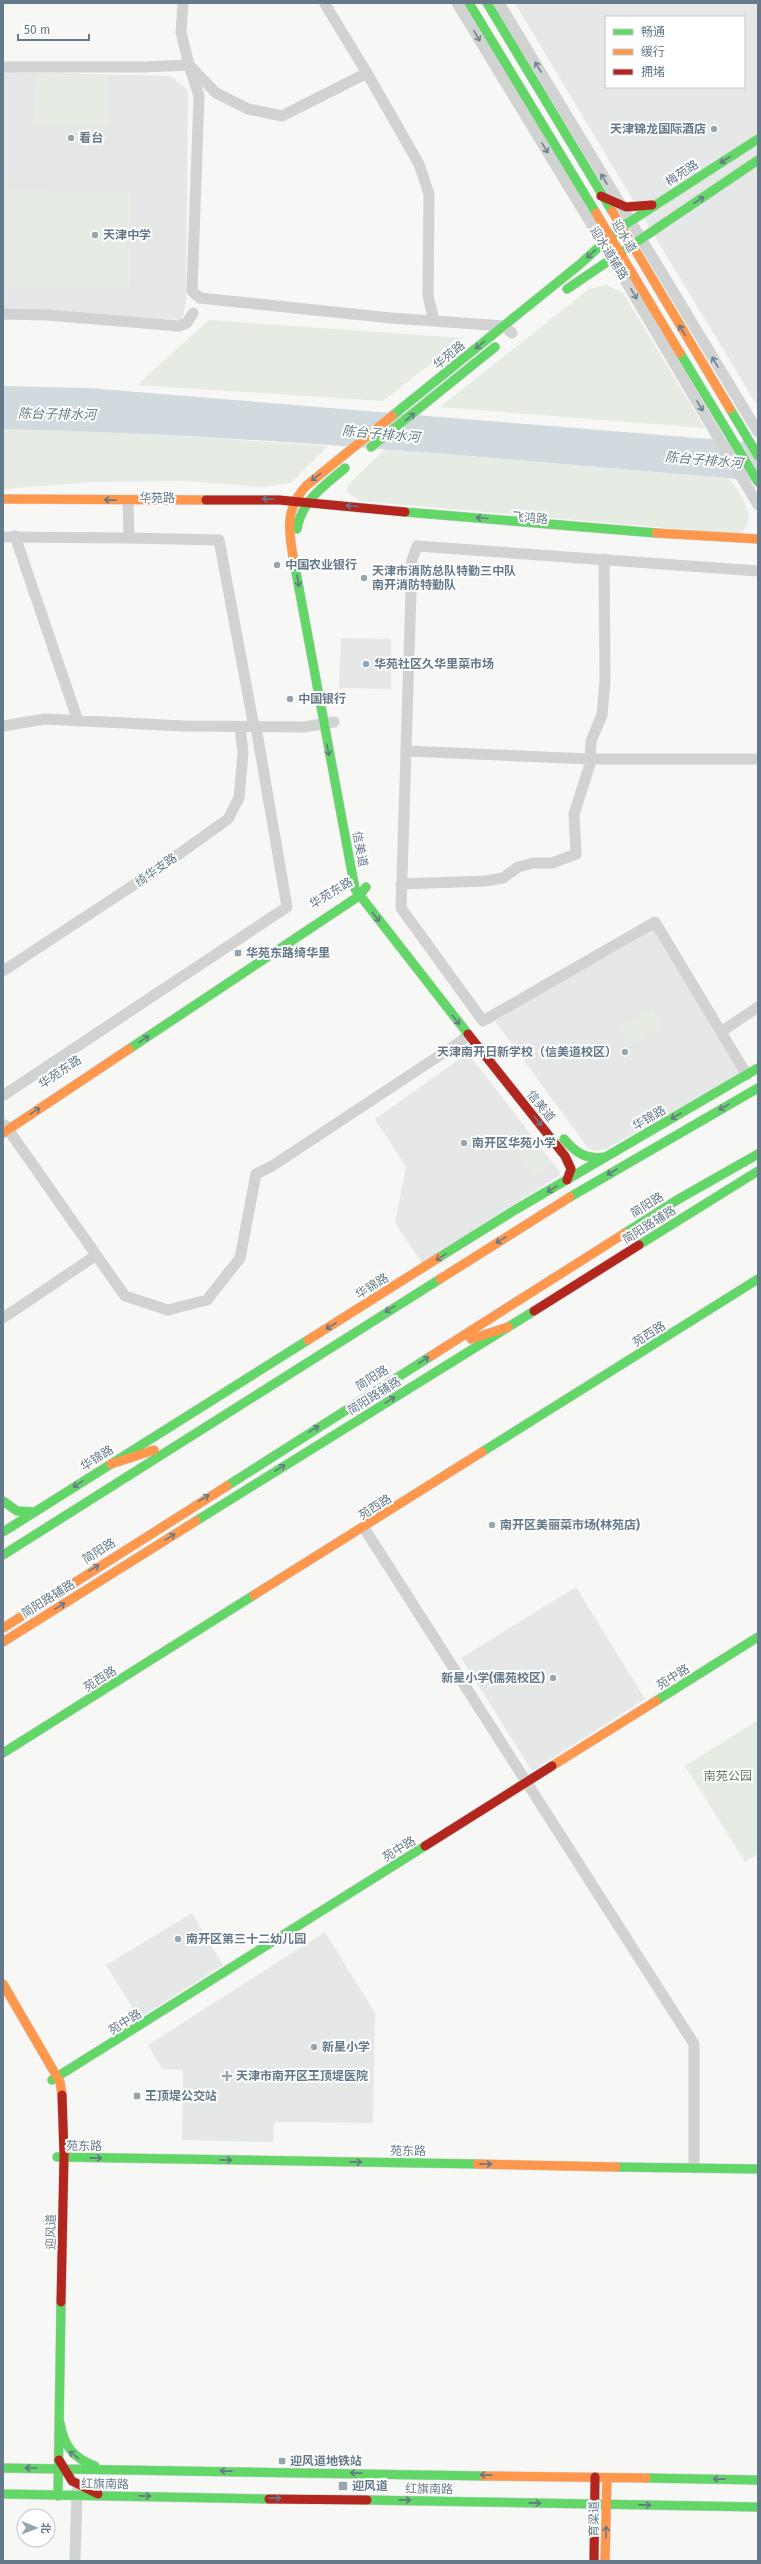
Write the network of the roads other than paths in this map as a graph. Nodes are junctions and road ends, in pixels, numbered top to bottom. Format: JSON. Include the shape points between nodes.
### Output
{"nodes":[{"id":1,"x":183,"y":3,"type":"edge"},
{"id":2,"x":322,"y":3,"type":"edge"},
{"id":3,"x":457,"y":3,"type":"edge"},
{"id":4,"x":469,"y":3,"type":"edge"},
{"id":5,"x":487,"y":3,"type":"edge"},
{"id":6,"x":499,"y":3,"type":"edge"},
{"id":7,"x":189,"y":64,"type":"junction"},
{"id":8,"x":3,"y":67,"type":"edge"},
{"id":9,"x":366,"y":73,"type":"junction"},
{"id":10,"x":216,"y":93,"type":"junction"},
{"id":11,"x":198,"y":103,"type":"junction"},
{"id":12,"x":758,"y":139,"type":"edge"},
{"id":13,"x":758,"y":160,"type":"edge"},
{"id":14,"x":601,"y":196,"type":"junction"},
{"id":15,"x":590,"y":203,"type":"junction"},
{"id":16,"x":658,"y":203,"type":"junction"},
{"id":17,"x":619,"y":205,"type":"junction"},
{"id":18,"x":667,"y":222,"type":"junction"},
{"id":19,"x":631,"y":233,"type":"junction"},
{"id":20,"x":606,"y":239,"type":"junction"},
{"id":21,"x":646,"y":249,"type":"junction"},
{"id":22,"x":617,"y":255,"type":"junction"},
{"id":23,"x":650,"y":277,"type":"junction"},
{"id":24,"x":640,"y":285,"type":"junction"},
{"id":25,"x":561,"y":294,"type":"dead end"},
{"id":26,"x":193,"y":313,"type":"dead end"},
{"id":27,"x":3,"y":314,"type":"edge"},
{"id":28,"x":434,"y":320,"type":"junction"},
{"id":29,"x":522,"y":325,"type":"dead end"},
{"id":30,"x":508,"y":329,"type":"junction"},
{"id":31,"x":758,"y":431,"type":"edge"},
{"id":32,"x":364,"y":453,"type":"dead end"},
{"id":33,"x":758,"y":456,"type":"edge"},
{"id":34,"x":352,"y":463,"type":"dead end"},
{"id":35,"x":758,"y":482,"type":"edge"},
{"id":36,"x":3,"y":499,"type":"edge"},
{"id":37,"x":307,"y":502,"type":"junction"},
{"id":38,"x":758,"y":505,"type":"edge"},
{"id":39,"x":131,"y":508,"type":"junction"},
{"id":40,"x":288,"y":508,"type":"junction"},
{"id":41,"x":301,"y":510,"type":"junction"},
{"id":42,"x":15,"y":536,"type":"junction"},
{"id":43,"x":3,"y":538,"type":"edge"},
{"id":44,"x":129,"y":538,"type":"junction"},
{"id":45,"x":758,"y":539,"type":"edge"},
{"id":46,"x":758,"y":545,"type":"edge"},
{"id":47,"x":604,"y":559,"type":"junction"},
{"id":48,"x":758,"y":571,"type":"edge"},
{"id":49,"x":78,"y":721,"type":"junction"},
{"id":50,"x":329,"y":723,"type":"junction"},
{"id":51,"x":3,"y":726,"type":"edge"},
{"id":52,"x":240,"y":727,"type":"junction"},
{"id":53,"x":255,"y":727,"type":"junction"},
{"id":54,"x":406,"y":751,"type":"junction"},
{"id":55,"x":340,"y":752,"type":"dead end"},
{"id":56,"x":590,"y":759,"type":"junction"},
{"id":57,"x":758,"y":759,"type":"edge"},
{"id":58,"x":352,"y":872,"type":"junction"},
{"id":59,"x":365,"y":883,"type":"joint"},
{"id":60,"x":401,"y":884,"type":"junction"},
{"id":61,"x":357,"y":892,"type":"junction"},
{"id":62,"x":343,"y":897,"type":"junction"},
{"id":63,"x":3,"y":971,"type":"edge"},
{"id":64,"x":758,"y":1007,"type":"edge"},
{"id":65,"x":721,"y":1032,"type":"junction"},
{"id":66,"x":468,"y":1035,"type":"junction"},
{"id":67,"x":758,"y":1068,"type":"edge"},
{"id":68,"x":747,"y":1075,"type":"junction"},
{"id":69,"x":758,"y":1088,"type":"edge"},
{"id":70,"x":4,"y":1095,"type":"dead end"},
{"id":71,"x":5,"y":1127,"type":"edge"},
{"id":72,"x":758,"y":1154,"type":"edge"},
{"id":73,"x":605,"y":1157,"type":"junction"},
{"id":74,"x":758,"y":1171,"type":"edge"},
{"id":75,"x":567,"y":1180,"type":"junction"},
{"id":76,"x":515,"y":1210,"type":"junction"},
{"id":77,"x":95,"y":1256,"type":"junction"},
{"id":78,"x":450,"y":1271,"type":"junction"},
{"id":79,"x":758,"y":1279,"type":"edge"},
{"id":80,"x":3,"y":1318,"type":"edge"},
{"id":81,"x":508,"y":1327,"type":"junction"},
{"id":82,"x":444,"y":1347,"type":"junction"},
{"id":83,"x":179,"y":1443,"type":"junction"},
{"id":84,"x":111,"y":1464,"type":"junction"},
{"id":85,"x":3,"y":1501,"type":"edge"},
{"id":86,"x":35,"y":1512,"type":"junction"},
{"id":87,"x":4,"y":1514,"type":"edge"},
{"id":88,"x":364,"y":1528,"type":"junction"},
{"id":89,"x":3,"y":1531,"type":"edge"},
{"id":90,"x":3,"y":1555,"type":"edge"},
{"id":91,"x":79,"y":1578,"type":"junction"},
{"id":92,"x":3,"y":1628,"type":"edge"},
{"id":93,"x":758,"y":1637,"type":"edge"},
{"id":94,"x":3,"y":1642,"type":"edge"},
{"id":95,"x":758,"y":1644,"type":"edge"},
{"id":96,"x":3,"y":1753,"type":"edge"},
{"id":97,"x":528,"y":1786,"type":"junction"},
{"id":98,"x":3,"y":1984,"type":"edge"},
{"id":99,"x":3,"y":1996,"type":"edge"},
{"id":100,"x":75,"y":2078,"type":"junction"},
{"id":101,"x":56,"y":2081,"type":"junction"},
{"id":102,"x":64,"y":2107,"type":"junction"},
{"id":103,"x":62,"y":2154,"type":"junction"},
{"id":104,"x":758,"y":2161,"type":"edge"},
{"id":105,"x":694,"y":2164,"type":"junction"},
{"id":106,"x":758,"y":2169,"type":"edge"},
{"id":107,"x":56,"y":2423,"type":"junction"},
{"id":108,"x":58,"y":2466,"type":"junction"},
{"id":109,"x":3,"y":2468,"type":"edge"},
{"id":110,"x":78,"y":2468,"type":"junction"},
{"id":111,"x":107,"y":2469,"type":"junction"},
{"id":112,"x":595,"y":2477,"type":"junction"},
{"id":113,"x":607,"y":2478,"type":"junction"},
{"id":114,"x":758,"y":2480,"type":"edge"},
{"id":115,"x":77,"y":2490,"type":"junction"},
{"id":116,"x":3,"y":2494,"type":"edge"},
{"id":117,"x":54,"y":2495,"type":"junction"},
{"id":118,"x":595,"y":2504,"type":"junction"},
{"id":119,"x":606,"y":2504,"type":"junction"},
{"id":120,"x":758,"y":2508,"type":"edge"},
{"id":121,"x":75,"y":2561,"type":"edge"},
{"id":122,"x":594,"y":2561,"type":"edge"},
{"id":123,"x":605,"y":2561,"type":"edge"}],
"edges":[{"from":1,"to":7,"type":"street","via":[[181,32]]},
{"from":2,"to":9,"type":"street"},
{"from":3,"to":20,"type":"street","name":"迎水道辅路","one_way":true},
{"from":4,"to":15,"type":"main road","name":"迎水道"},
{"from":5,"to":14,"type":"main road","name":"迎水道"},
{"from":17,"to":6,"type":"street","one_way":true},
{"from":7,"to":8,"type":"street","via":[[144,67]]},
{"from":7,"to":10,"type":"street"},
{"from":7,"to":11,"type":"street","via":[[198,91]]},
{"from":9,"to":10,"type":"street","via":[[282,116],[248,109]]},
{"from":9,"to":28,"type":"street","via":[[419,164],[429,194],[428,296]]},
{"from":10,"to":11,"type":"street","via":[[208,95]]},
{"from":11,"to":28,"type":"street","via":[[192,291],[196,295],[200,298],[391,318]]},
{"from":12,"to":16,"type":"main road","name":"梅苑路","one_way":true},
{"from":18,"to":13,"type":"main road","one_way":true},
{"from":14,"to":17,"type":"main road"},
{"from":14,"to":19,"type":"main road","name":"迎水道"},
{"from":15,"to":19,"type":"main road","via":[[604,217]]},
{"from":15,"to":20,"type":"main road","name":"迎水道"},
{"from":16,"to":17,"type":"main road","via":[[639,208]]},
{"from":16,"to":19,"type":"main road","name":"梅苑路"},
{"from":17,"to":19,"type":"street"},
{"from":18,"to":19,"type":"main road"},
{"from":18,"to":19,"type":"main road"},
{"from":18,"to":21,"type":"main road"},
{"from":19,"to":20,"type":"main road","name":"华苑路"},
{"from":19,"to":21,"type":"street"},
{"from":19,"to":22,"type":"main road"},
{"from":19,"to":23,"type":"main road","name":"迎水道"},
{"from":19,"to":24,"type":"main road"},
{"from":20,"to":22,"type":"street","name":"迎水道辅路"},
{"from":20,"to":30,"type":"main road","name":"华苑路","one_way":true},
{"from":21,"to":23,"type":"main road"},
{"from":31,"to":21,"type":"street","one_way":true},
{"from":22,"to":24,"type":"main road","name":"迎水道"},
{"from":22,"to":25,"type":"main road","via":[[584,275]]},
{"from":22,"to":38,"type":"street","name":"迎水道辅路","one_way":true},
{"from":33,"to":23,"type":"main road","name":"迎水道","one_way":true},
{"from":24,"to":35,"type":"main road","name":"迎水道"},
{"from":26,"to":27,"type":"street","via":[[187,323],[179,326]]},
{"from":28,"to":30,"type":"street"},
{"from":29,"to":30,"type":"main road","name":"华苑路"},
{"from":32,"to":30,"type":"main road","name":"华苑路","one_way":true,"via":[[429,402]]},
{"from":30,"to":40,"type":"main road","name":"华苑路","one_way":true,"via":[[415,397],[306,486]]},
{"from":34,"to":37,"type":"main road"},
{"from":39,"to":36,"type":"main road","name":"华苑路","one_way":true},
{"from":37,"to":40,"type":"main road","name":"华苑路"},
{"from":37,"to":41,"type":"main road"},
{"from":45,"to":37,"type":"main road","name":"飞鸿路","one_way":true,"via":[[614,531]]},
{"from":40,"to":39,"type":"main road","name":"华苑路","one_way":true},
{"from":39,"to":40,"type":"main road","name":"华苑路"},
{"from":39,"to":44,"type":"street"},
{"from":40,"to":41,"type":"main road","name":"华苑路"},
{"from":40,"to":50,"type":"main road","name":"信美道","one_way":true,"via":[[288,529]]},
{"from":41,"to":46,"type":"main road","name":"飞鸿路","via":[[613,537]]},
{"from":41,"to":50,"type":"main road","name":"信美道","via":[[297,531]]},
{"from":42,"to":43,"type":"street"},
{"from":42,"to":44,"type":"street"},
{"from":42,"to":49,"type":"street"},
{"from":44,"to":53,"type":"street","via":[[219,540]]},
{"from":47,"to":48,"type":"street"},
{"from":47,"to":54,"type":"street","via":[[417,546],[412,560]]},
{"from":47,"to":56,"type":"street","via":[[605,681],[602,714],[591,741]]},
{"from":49,"to":51,"type":"street","via":[[45,719]]},
{"from":49,"to":52,"type":"street"},
{"from":50,"to":53,"type":"street","via":[[304,727]]},
{"from":50,"to":55,"type":"main road","name":"信美道"},
{"from":50,"to":58,"type":"main road","name":"信美道","one_way":true},
{"from":52,"to":53,"type":"street"},
{"from":52,"to":63,"type":"street","name":"绮华支路","via":[[243,752],[239,798],[228,819],[161,867]]},
{"from":53,"to":70,"type":"street","via":[[286,908]]},
{"from":54,"to":56,"type":"street"},
{"from":54,"to":60,"type":"street"},
{"from":56,"to":57,"type":"street"},
{"from":56,"to":60,"type":"street","via":[[574,814],[576,854],[552,863],[533,863],[518,867],[503,878],[486,882]]},
{"from":58,"to":61,"type":"main road","name":"信美道"},
{"from":58,"to":62,"type":"main road","via":[[350,887]]},
{"from":59,"to":61,"type":"main road","name":"华苑东路"},
{"from":59,"to":73,"type":"main road","name":"信美道","via":[[494,1053],[574,1151],[584,1158]]},
{"from":60,"to":65,"type":"street","via":[[401,908],[483,1021],[655,922]]},
{"from":61,"to":62,"type":"main road","name":"华苑东路"},
{"from":61,"to":66,"type":"main road","name":"信美道","one_way":true},
{"from":71,"to":61,"type":"main road","name":"华苑东路","one_way":true},
{"from":62,"to":71,"type":"main road","name":"华苑东路"},
{"from":64,"to":65,"type":"street"},
{"from":65,"to":68,"type":"street"},
{"from":66,"to":75,"type":"main road","name":"信美道","one_way":true,"via":[[567,1158],[571,1170]]},
{"from":66,"to":77,"type":"street","via":[[337,1124],[256,1174],[240,1258],[207,1300],[168,1310],[125,1296]]},
{"from":67,"to":68,"type":"main road","name":"华锦路"},
{"from":68,"to":73,"type":"main road","name":"华锦路","one_way":true},
{"from":69,"to":78,"type":"main road","one_way":true,"via":[[576,1193]]},
{"from":71,"to":77,"type":"street"},
{"from":72,"to":82,"type":"main road","name":"简阳路","via":[[677,1200]]},
{"from":73,"to":75,"type":"main road","name":"华锦路"},
{"from":74,"to":81,"type":"main road","name":"简阳路辅路"},
{"from":75,"to":76,"type":"main road","name":"华锦路","one_way":true},
{"from":76,"to":78,"type":"main road"},
{"from":76,"to":84,"type":"main road","name":"华锦路","one_way":true},
{"from":77,"to":80,"type":"street"},
{"from":78,"to":83,"type":"main road","one_way":true},
{"from":79,"to":88,"type":"main road","name":"苑西路"},
{"from":81,"to":82,"type":"main road"},
{"from":94,"to":81,"type":"main road","name":"简阳路辅路","one_way":true},
{"from":91,"to":82,"type":"main road","name":"简阳路","one_way":true},
{"from":83,"to":84,"type":"main road"},
{"from":83,"to":90,"type":"main road"},
{"from":84,"to":86,"type":"main road","name":"华锦路","one_way":true},
{"from":85,"to":86,"type":"main road","via":[[7,1507],[15,1511]]},
{"from":86,"to":89,"type":"main road","name":"华锦路"},
{"from":87,"to":89,"type":"main road"},
{"from":88,"to":96,"type":"main road","name":"苑西路"},
{"from":88,"to":97,"type":"street"},
{"from":91,"to":92,"type":"main road","name":"简阳路"},
{"from":91,"to":94,"type":"main road"},
{"from":93,"to":97,"type":"main road","name":"苑中路"},
{"from":95,"to":97,"type":"main road","name":"苑中路"},
{"from":97,"to":100,"type":"main road","name":"苑中路"},
{"from":97,"to":101,"type":"main road","name":"苑中路"},
{"from":97,"to":105,"type":"street","via":[[694,2044]]},
{"from":98,"to":101,"type":"main road","name":"迎风道"},
{"from":99,"to":101,"type":"main road","name":"迎风道"},
{"from":100,"to":101,"type":"main road","name":"苑中路"},
{"from":100,"to":102,"type":"main road"},
{"from":101,"to":102,"type":"main road","name":"迎风道"},
{"from":101,"to":103,"type":"main road","name":"迎风道"},
{"from":102,"to":103,"type":"main road","name":"迎风道"},
{"from":103,"to":105,"type":"main road","name":"苑东路","one_way":true},
{"from":103,"to":105,"type":"main road","name":"苑东路","via":[[83,2150]]},
{"from":103,"to":107,"type":"main road","name":"迎风道"},
{"from":103,"to":107,"type":"main road","name":"迎风道","via":[[57,2180]]},
{"from":104,"to":105,"type":"main road","name":"苑东路"},
{"from":105,"to":106,"type":"main road","name":"苑东路"},
{"from":107,"to":108,"type":"main road","name":"迎风道"},
{"from":111,"to":107,"type":"main road","one_way":true,"via":[[84,2462],[70,2454]]},
{"from":108,"to":109,"type":"main road","name":"红旗南路","one_way":true},
{"from":108,"to":110,"type":"main road","name":"红旗南路"},
{"from":108,"to":115,"type":"main road"},
{"from":108,"to":117,"type":"main road","name":"迎风道"},
{"from":110,"to":111,"type":"main road","name":"红旗南路"},
{"from":110,"to":115,"type":"street"},
{"from":112,"to":111,"type":"main road","name":"红旗南路","one_way":true},
{"from":112,"to":113,"type":"main road","name":"红旗南路"},
{"from":112,"to":118,"type":"main road"},
{"from":114,"to":113,"type":"main road","name":"红旗南路","one_way":true},
{"from":113,"to":119,"type":"main road","name":"育梁道"},
{"from":115,"to":117,"type":"main road","name":"红旗南路"},
{"from":115,"to":118,"type":"main road","name":"红旗南路","one_way":true,"via":[[106,2496]]},
{"from":115,"to":121,"type":"street"},
{"from":116,"to":117,"type":"main road","name":"红旗南路"},
{"from":118,"to":119,"type":"main road","name":"红旗南路"},
{"from":118,"to":122,"type":"main road"},
{"from":119,"to":120,"type":"main road","name":"红旗南路","one_way":true},
{"from":123,"to":119,"type":"main road","name":"育梁道","one_way":true}]}
